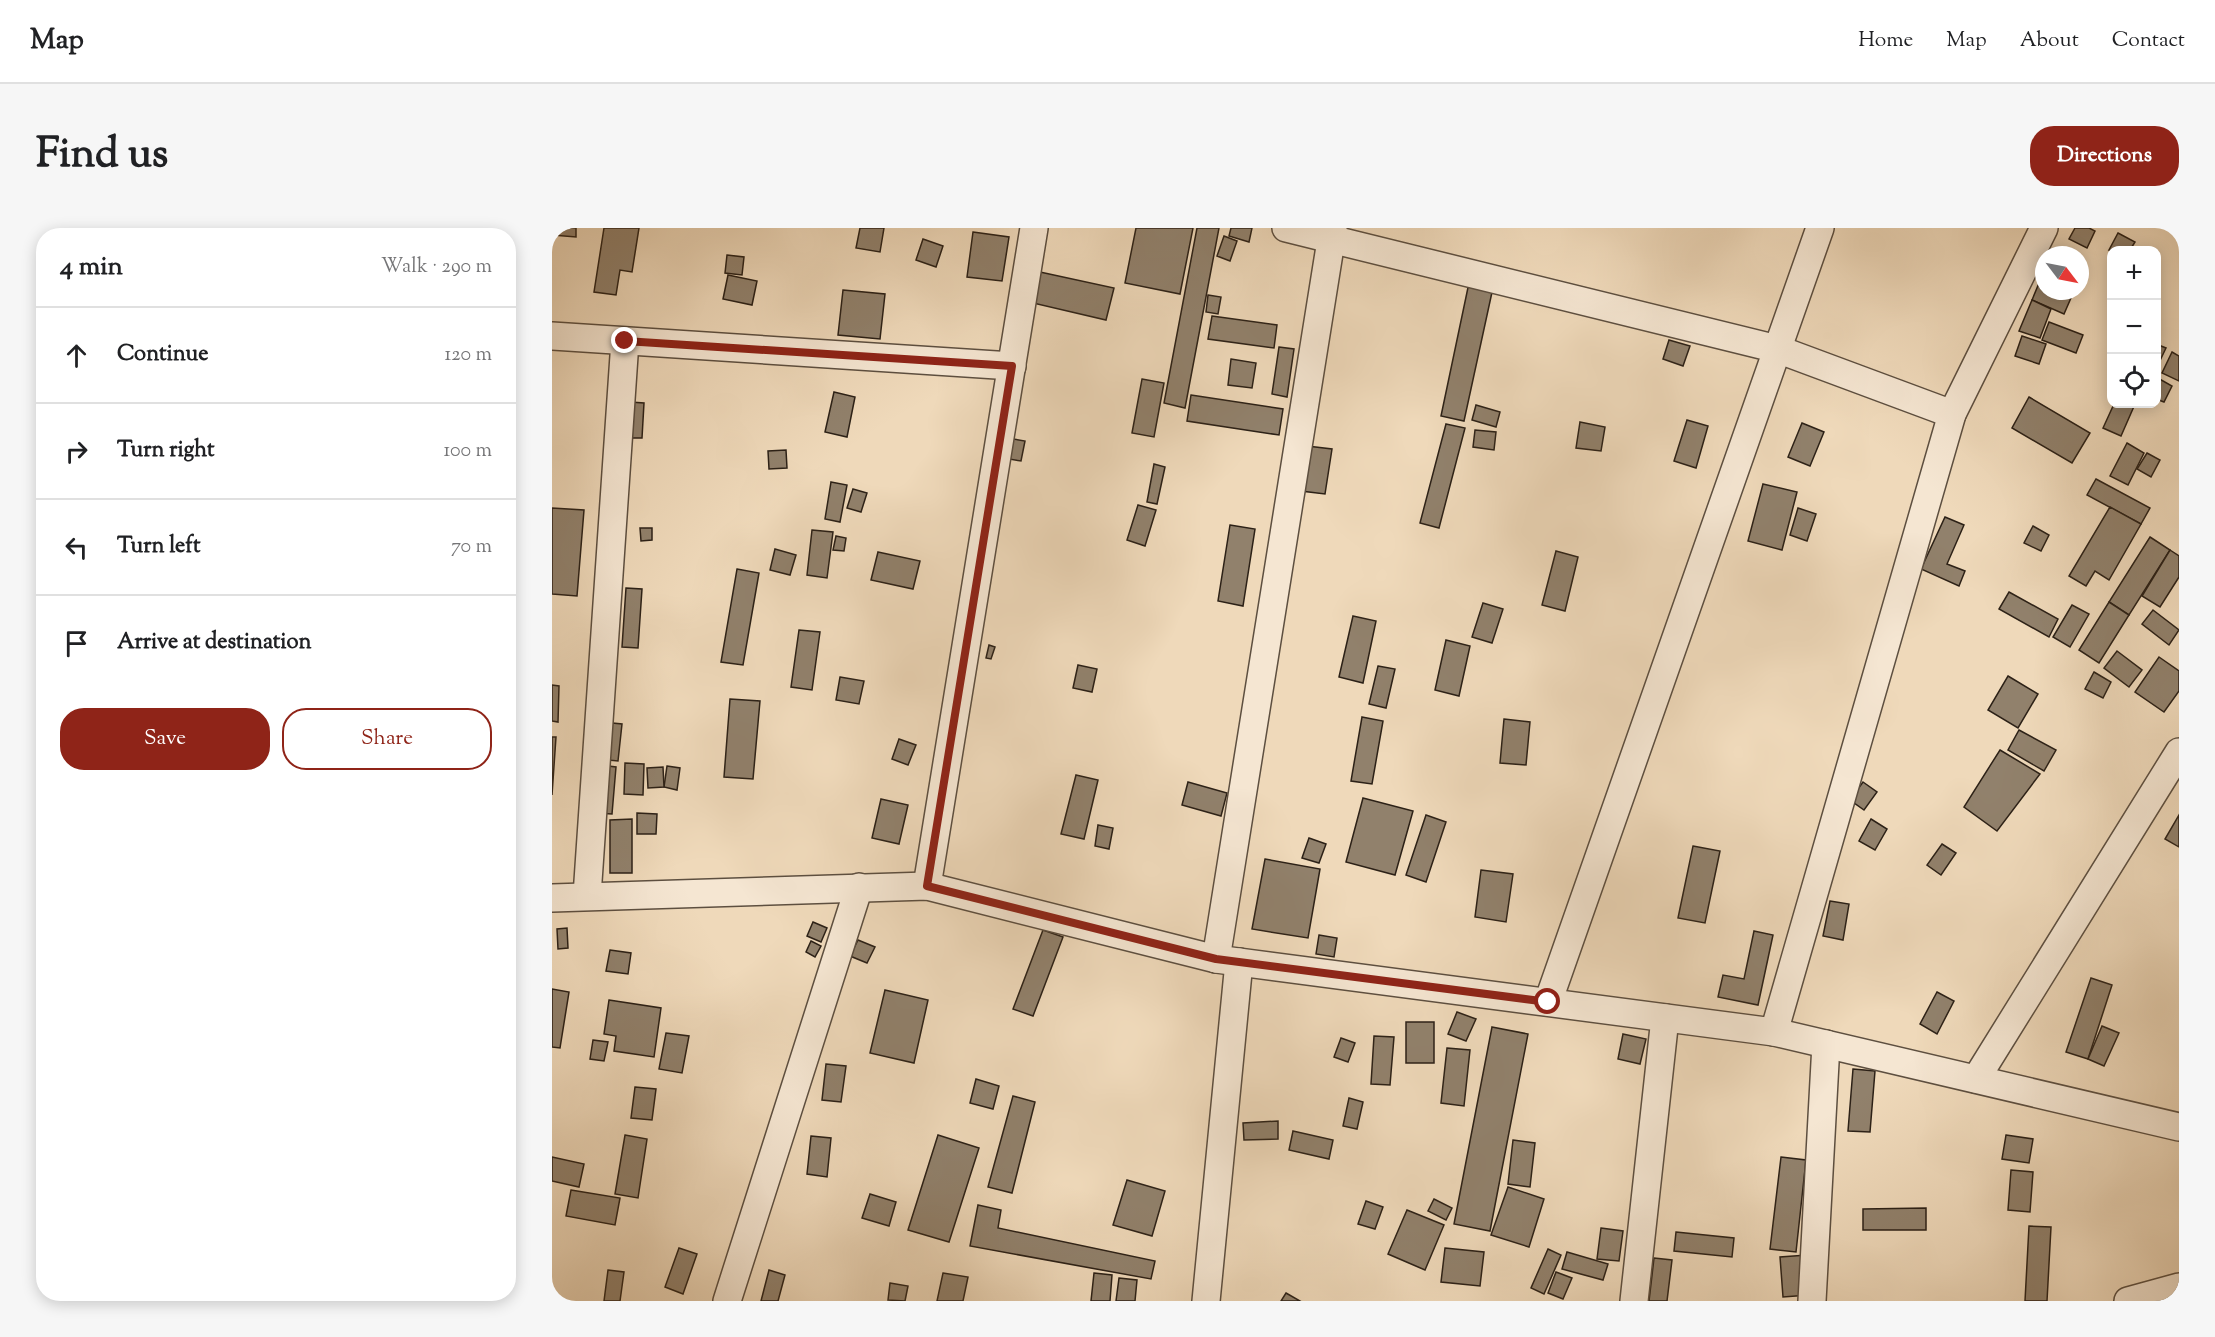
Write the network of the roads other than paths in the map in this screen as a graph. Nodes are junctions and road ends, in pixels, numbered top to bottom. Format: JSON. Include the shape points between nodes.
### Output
{"nodes":[{"id":1,"x":1034,"y":228,"type":"edge"},
{"id":2,"x":1286,"y":228,"type":"edge"},
{"id":3,"x":1820,"y":228,"type":"edge"},
{"id":4,"x":2044,"y":228,"type":"edge"},
{"id":5,"x":1332,"y":233,"type":"edge"},
{"id":6,"x":552,"y":336,"type":"edge"},
{"id":7,"x":625,"y":341,"type":"junction"},
{"id":8,"x":1777,"y":350,"type":"junction"},
{"id":9,"x":1012,"y":366,"type":"junction"},
{"id":10,"x":1952,"y":414,"type":"junction"},
{"id":11,"x":2179,"y":752,"type":"edge"},
{"id":12,"x":927,"y":886,"type":"junction"},
{"id":13,"x":859,"y":887,"type":"junction"},
{"id":14,"x":586,"y":896,"type":"junction"},
{"id":15,"x":552,"y":898,"type":"edge"},
{"id":16,"x":1228,"y":960,"type":"junction"},
{"id":17,"x":1548,"y":1002,"type":"junction"},
{"id":18,"x":1665,"y":1018,"type":"junction"},
{"id":19,"x":1774,"y":1032,"type":"junction"},
{"id":20,"x":1826,"y":1044,"type":"junction"},
{"id":21,"x":1976,"y":1079,"type":"junction"},
{"id":22,"x":2179,"y":1126,"type":"edge"},
{"id":23,"x":2179,"y":1287,"type":"edge"},
{"id":24,"x":727,"y":1301,"type":"edge"},
{"id":25,"x":1206,"y":1301,"type":"edge"},
{"id":26,"x":1634,"y":1301,"type":"edge"},
{"id":27,"x":1812,"y":1301,"type":"edge"},
{"id":28,"x":2128,"y":1301,"type":"edge"}],
"edges":[{"from":1,"to":9,"type":"street"},
{"from":2,"to":5,"type":"street"},
{"from":3,"to":8,"type":"street"},
{"from":4,"to":10,"type":"street"},
{"from":5,"to":8,"type":"street"},
{"from":5,"to":16,"type":"street"},
{"from":6,"to":7,"type":"street"},
{"from":7,"to":9,"type":"street"},
{"from":7,"to":14,"type":"street"},
{"from":8,"to":10,"type":"street"},
{"from":8,"to":17,"type":"street"},
{"from":9,"to":12,"type":"street"},
{"from":10,"to":19,"type":"street"},
{"from":11,"to":21,"type":"street"},
{"from":12,"to":13,"type":"street"},
{"from":12,"to":16,"type":"street"},
{"from":13,"to":14,"type":"street"},
{"from":13,"to":24,"type":"street"},
{"from":14,"to":15,"type":"street"},
{"from":16,"to":17,"type":"street"},
{"from":16,"to":25,"type":"street"},
{"from":17,"to":18,"type":"street"},
{"from":18,"to":19,"type":"street"},
{"from":18,"to":26,"type":"street"},
{"from":19,"to":20,"type":"street"},
{"from":20,"to":21,"type":"street"},
{"from":20,"to":27,"type":"street"},
{"from":21,"to":22,"type":"street"},
{"from":23,"to":28,"type":"street"}]}
